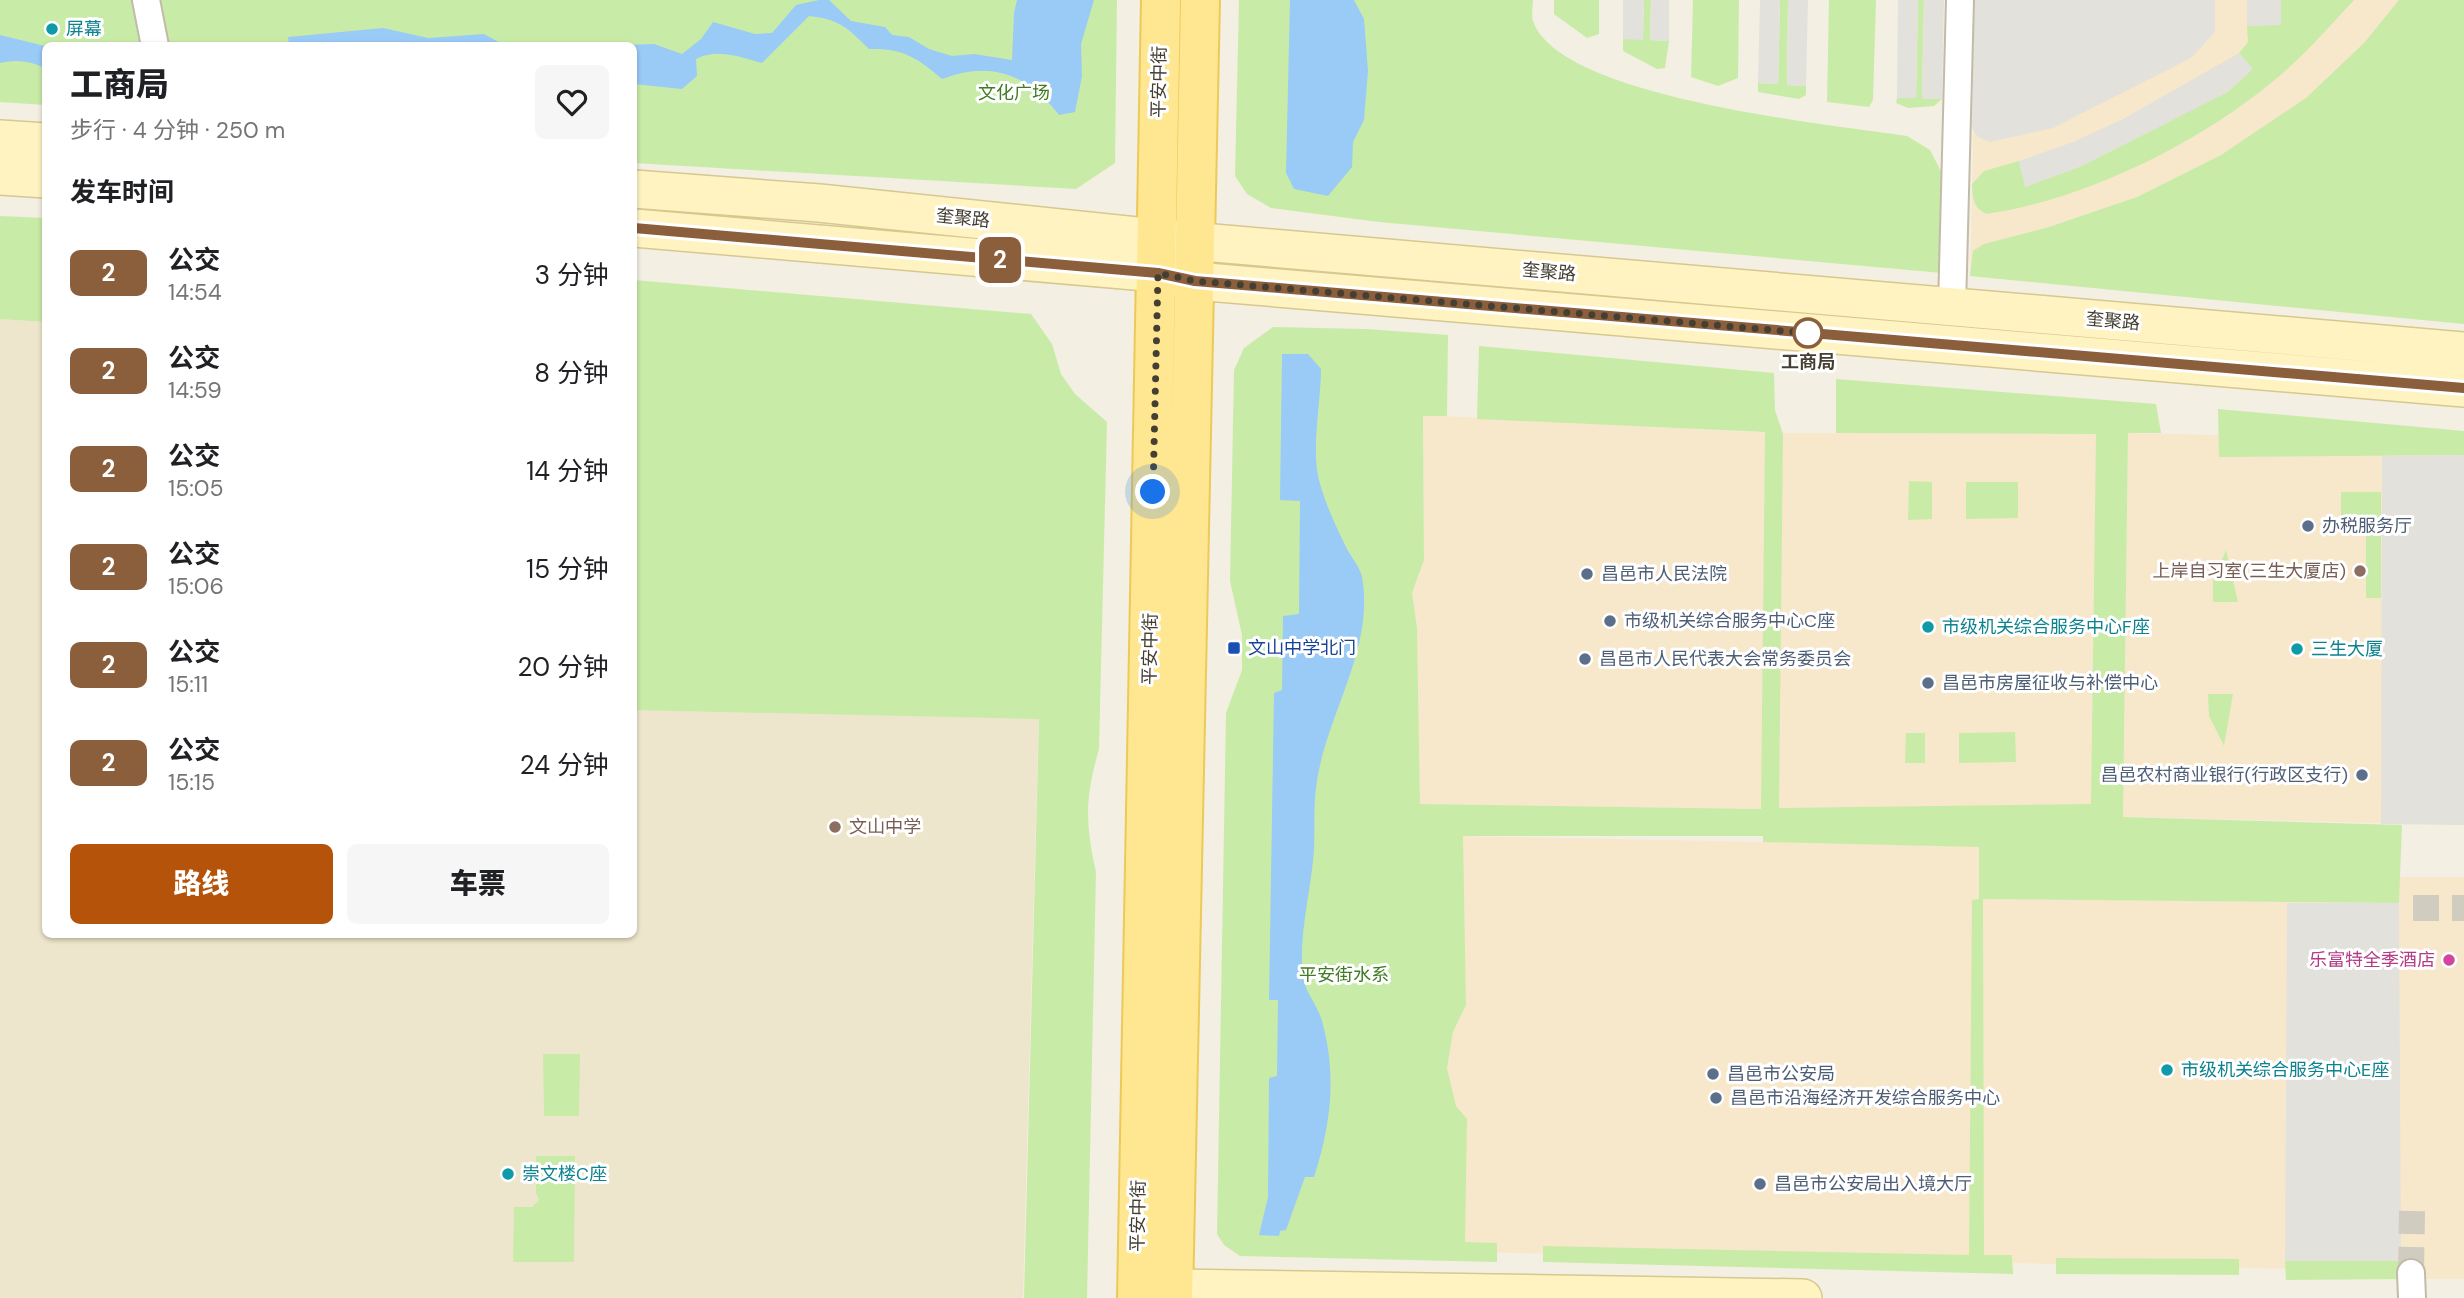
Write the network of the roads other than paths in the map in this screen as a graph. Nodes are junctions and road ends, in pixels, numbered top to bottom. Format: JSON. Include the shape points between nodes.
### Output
{"nodes":[{"id":1,"x":146,"y":0,"type":"edge"},
{"id":2,"x":1161,"y":0,"type":"edge"},
{"id":3,"x":1200,"y":0,"type":"edge"},
{"id":4,"x":1960,"y":0,"type":"edge"},
{"id":5,"x":154,"y":42,"type":"edge"},
{"id":6,"x":0,"y":139,"type":"edge"},
{"id":7,"x":42,"y":142,"type":"edge"},
{"id":8,"x":0,"y":176,"type":"edge"},
{"id":9,"x":42,"y":179,"type":"edge"},
{"id":10,"x":637,"y":189,"type":"edge"},
{"id":11,"x":637,"y":228,"type":"edge"},
{"id":12,"x":1196,"y":241,"type":"junction"},
{"id":13,"x":1157,"y":255,"type":"junction"},
{"id":14,"x":1195,"y":281,"type":"junction"},
{"id":15,"x":1952,"y":307,"type":"junction"},
{"id":16,"x":2464,"y":351,"type":"edge"},
{"id":17,"x":2464,"y":388,"type":"edge"},
{"id":18,"x":1155,"y":1292,"type":"edge"},
{"id":19,"x":1802,"y":1298,"type":"edge"}],
"edges":[{"from":1,"to":5,"type":"street"},
{"from":2,"to":13,"type":"main road","name":"平安中街"},
{"from":3,"to":12,"type":"main road","name":"平安中街"},
{"from":4,"to":15,"type":"street"},
{"from":6,"to":7,"type":"main road"},
{"from":8,"to":9,"type":"main road"},
{"from":10,"to":13,"type":"main road","name":"奎聚路","via":[[833,204]]},
{"from":11,"to":13,"type":"main road","name":"奎聚路"},
{"from":12,"to":13,"type":"main road","name":"奎聚路"},
{"from":12,"to":14,"type":"main road","name":"平安中街"},
{"from":12,"to":15,"type":"main road","name":"奎聚路"},
{"from":13,"to":14,"type":"main road","name":"奎聚路"},
{"from":13,"to":18,"type":"main road","name":"平安中街"},
{"from":14,"to":17,"type":"main road","name":"奎聚路"},
{"from":14,"to":18,"type":"main road","name":"平安中街"},
{"from":15,"to":16,"type":"main road","name":"奎聚路"},
{"from":18,"to":19,"type":"main road"}]}
